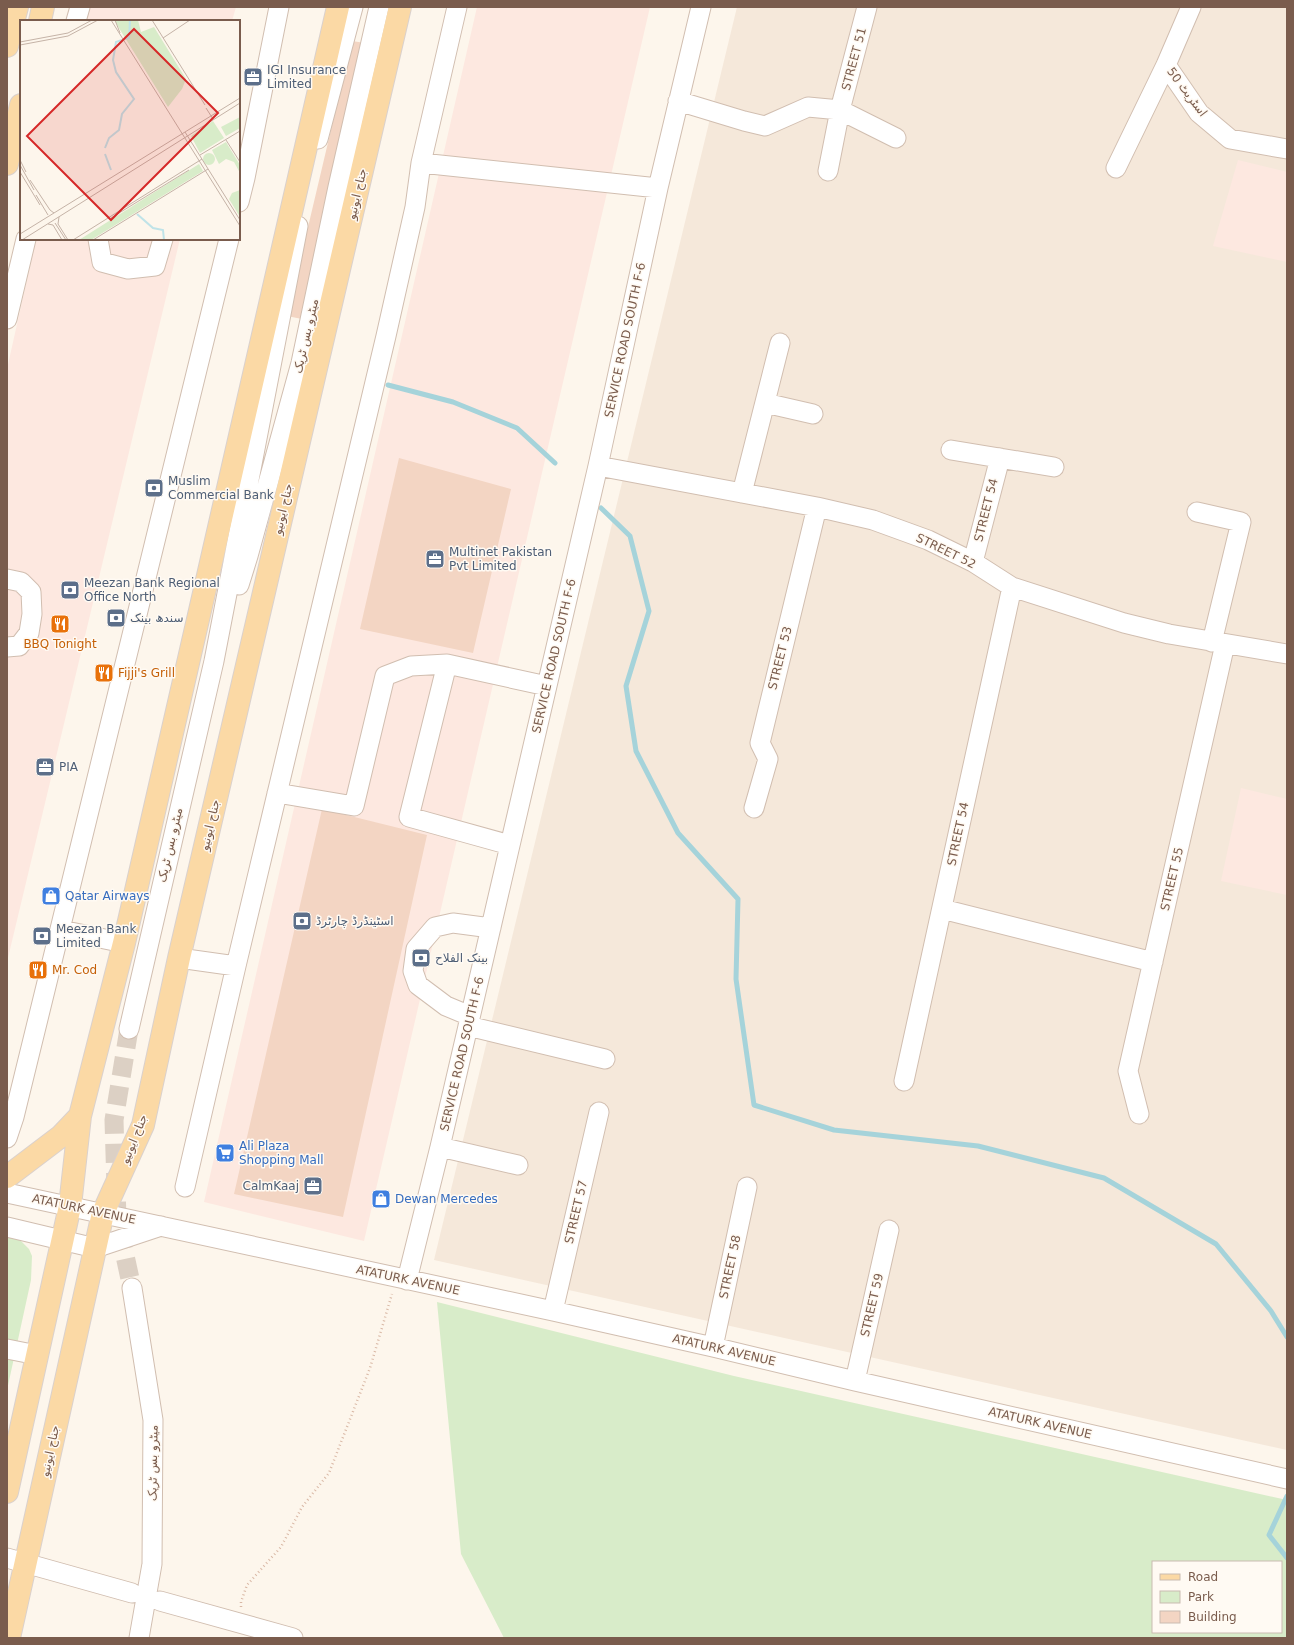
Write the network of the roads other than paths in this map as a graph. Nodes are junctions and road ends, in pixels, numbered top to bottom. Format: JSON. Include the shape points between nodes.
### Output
{"nodes":[{"id":1,"x":17,"y":7,"type":"edge"},
{"id":2,"x":43,"y":7,"type":"edge"},
{"id":3,"x":80,"y":7,"type":"edge"},
{"id":4,"x":279,"y":7,"type":"edge"},
{"id":5,"x":338,"y":7,"type":"edge"},
{"id":6,"x":353,"y":7,"type":"edge"},
{"id":7,"x":379,"y":7,"type":"edge"},
{"id":8,"x":400,"y":7,"type":"edge"},
{"id":9,"x":457,"y":7,"type":"edge"},
{"id":10,"x":701,"y":7,"type":"edge"},
{"id":11,"x":705,"y":7,"type":"edge"},
{"id":12,"x":867,"y":7,"type":"edge"},
{"id":13,"x":1191,"y":7,"type":"edge"},
{"id":14,"x":40,"y":20,"type":"edge"},
{"id":15,"x":76,"y":20,"type":"edge"},
{"id":16,"x":695,"y":30,"type":"junction"},
{"id":17,"x":7,"y":46,"type":"edge"},
{"id":18,"x":1166,"y":65,"type":"junction"},
{"id":19,"x":678,"y":101,"type":"junction"},
{"id":20,"x":840,"y":110,"type":"junction"},
{"id":21,"x":19,"y":119,"type":"edge"},
{"id":22,"x":896,"y":138,"type":"dead end"},
{"id":23,"x":1287,"y":149,"type":"edge"},
{"id":24,"x":421,"y":163,"type":"junction"},
{"id":25,"x":7,"y":164,"type":"edge"},
{"id":26,"x":1116,"y":168,"type":"dead end"},
{"id":27,"x":828,"y":171,"type":"dead end"},
{"id":28,"x":242,"y":178,"type":"edge"},
{"id":29,"x":658,"y":188,"type":"junction"},
{"id":30,"x":240,"y":194,"type":"edge"},
{"id":31,"x":26,"y":240,"type":"edge"},
{"id":32,"x":98,"y":240,"type":"edge"},
{"id":33,"x":163,"y":240,"type":"edge"},
{"id":34,"x":229,"y":240,"type":"edge"},
{"id":35,"x":7,"y":319,"type":"edge"},
{"id":36,"x":780,"y":343,"type":"dead end"},
{"id":37,"x":765,"y":403,"type":"junction"},
{"id":38,"x":813,"y":414,"type":"dead end"},
{"id":39,"x":951,"y":450,"type":"dead end"},
{"id":40,"x":1000,"y":458,"type":"junction"},
{"id":41,"x":598,"y":466,"type":"junction"},
{"id":42,"x":1054,"y":467,"type":"dead end"},
{"id":43,"x":742,"y":493,"type":"junction"},
{"id":44,"x":817,"y":507,"type":"junction"},
{"id":45,"x":1197,"y":512,"type":"dead end"},
{"id":46,"x":972,"y":562,"type":"junction"},
{"id":47,"x":7,"y":579,"type":"edge"},
{"id":48,"x":1012,"y":587,"type":"junction"},
{"id":49,"x":1219,"y":643,"type":"junction"},
{"id":50,"x":7,"y":647,"type":"edge"},
{"id":51,"x":1287,"y":654,"type":"edge"},
{"id":52,"x":214,"y":661,"type":"junction"},
{"id":53,"x":447,"y":664,"type":"junction"},
{"id":54,"x":547,"y":686,"type":"junction"},
{"id":55,"x":277,"y":793,"type":"junction"},
{"id":56,"x":754,"y":808,"type":"dead end"},
{"id":57,"x":510,"y":845,"type":"junction"},
{"id":58,"x":942,"y":909,"type":"junction"},
{"id":59,"x":491,"y":928,"type":"junction"},
{"id":60,"x":60,"y":930,"type":"junction"},
{"id":61,"x":124,"y":943,"type":"junction"},
{"id":62,"x":179,"y":958,"type":"junction"},
{"id":63,"x":1153,"y":962,"type":"junction"},
{"id":64,"x":236,"y":966,"type":"junction"},
{"id":65,"x":469,"y":1021,"type":"junction"},
{"id":66,"x":129,"y":1029,"type":"tunnel mouth"},
{"id":67,"x":605,"y":1059,"type":"dead end"},
{"id":68,"x":904,"y":1081,"type":"dead end"},
{"id":69,"x":600,"y":1112,"type":"dead end"},
{"id":70,"x":1139,"y":1114,"type":"dead end"},
{"id":71,"x":80,"y":1116,"type":"junction"},
{"id":72,"x":7,"y":1138,"type":"edge"},
{"id":73,"x":440,"y":1147,"type":"junction"},
{"id":74,"x":518,"y":1165,"type":"dead end"},
{"id":75,"x":7,"y":1177,"type":"edge"},
{"id":76,"x":186,"y":1187,"type":"dead end"},
{"id":77,"x":747,"y":1187,"type":"dead end"},
{"id":78,"x":7,"y":1193,"type":"edge"},
{"id":79,"x":70,"y":1206,"type":"junction"},
{"id":80,"x":103,"y":1213,"type":"junction"},
{"id":81,"x":7,"y":1226,"type":"edge"},
{"id":82,"x":161,"y":1226,"type":"junction"},
{"id":83,"x":889,"y":1230,"type":"dead end"},
{"id":84,"x":62,"y":1240,"type":"junction"},
{"id":85,"x":95,"y":1248,"type":"junction"},
{"id":86,"x":402,"y":1279,"type":"junction"},
{"id":87,"x":132,"y":1288,"type":"tunnel mouth"},
{"id":88,"x":553,"y":1311,"type":"junction"},
{"id":89,"x":713,"y":1347,"type":"junction"},
{"id":90,"x":7,"y":1349,"type":"edge"},
{"id":91,"x":37,"y":1355,"type":"junction"},
{"id":92,"x":855,"y":1381,"type":"junction"},
{"id":93,"x":1287,"y":1479,"type":"edge"},
{"id":94,"x":7,"y":1492,"type":"edge"},
{"id":95,"x":16,"y":1560,"type":"edge"},
{"id":96,"x":132,"y":1593,"type":"dead end"},
{"id":97,"x":160,"y":1601,"type":"dead end"},
{"id":98,"x":9,"y":1638,"type":"edge"},
{"id":99,"x":139,"y":1638,"type":"edge"},
{"id":100,"x":293,"y":1638,"type":"edge"}],
"edges":[{"from":1,"to":17,"type":"main road"},
{"from":2,"to":14,"type":"main road"},
{"from":3,"to":15,"type":"street"},
{"from":4,"to":28,"type":"street"},
{"from":5,"to":61,"type":"main road"},
{"from":6,"to":52,"type":"street","name":"میٹرو بس ٹریک","via":[[306,184]]},
{"from":7,"to":52,"type":"street","name":"میٹرو بس ٹریک","via":[[301,363],[248,556]]},
{"from":8,"to":62,"type":"main road","name":"جناح ایونیو"},
{"from":9,"to":24,"type":"street"},
{"from":10,"to":16,"type":"street","name":"SERVICE ROAD SOUTH F-6"},
{"from":11,"to":16,"type":"street","name":"SERVICE ROAD SOUTH F-6"},
{"from":12,"to":20,"type":"street","name":"STREET 51"},
{"from":13,"to":18,"type":"street","name":"اسٹریٹ 50"},
{"from":16,"to":19,"type":"street","name":"SERVICE ROAD SOUTH F-6"},
{"from":18,"to":23,"type":"street","name":"اسٹریٹ 50","via":[[1199,113],[1230,139]]},
{"from":18,"to":26,"type":"street"},
{"from":19,"to":20,"type":"street","via":[[765,126],[808,107]]},
{"from":19,"to":29,"type":"street","name":"SERVICE ROAD SOUTH F-6"},
{"from":20,"to":22,"type":"street"},
{"from":20,"to":27,"type":"street","name":"STREET 51"},
{"from":21,"to":25,"type":"main road"},
{"from":24,"to":29,"type":"street"},
{"from":24,"to":55,"type":"street","via":[[386,336]]},
{"from":28,"to":30,"type":"street"},
{"from":29,"to":41,"type":"street","name":"SERVICE ROAD SOUTH F-6"},
{"from":31,"to":35,"type":"street"},
{"from":32,"to":33,"type":"street","via":[[102,262],[128,269],[155,266]]},
{"from":34,"to":60,"type":"street"},
{"from":36,"to":37,"type":"street"},
{"from":37,"to":38,"type":"street"},
{"from":37,"to":43,"type":"street"},
{"from":39,"to":40,"type":"street"},
{"from":40,"to":42,"type":"street"},
{"from":40,"to":46,"type":"street","name":"STREET 54"},
{"from":41,"to":43,"type":"street","name":"STREET 52"},
{"from":41,"to":54,"type":"street","name":"SERVICE ROAD SOUTH F-6"},
{"from":43,"to":44,"type":"street","name":"STREET 52"},
{"from":44,"to":46,"type":"street","name":"STREET 52","via":[[873,520],[928,540]]},
{"from":44,"to":56,"type":"street","name":"STREET 53","via":[[760,743],[768,759]]},
{"from":45,"to":49,"type":"street","name":"STREET 55","via":[[1241,522]]},
{"from":46,"to":48,"type":"street","name":"STREET 52"},
{"from":47,"to":50,"type":"street","via":[[21,582],[31,592],[32,614],[29,633],[19,646]]},
{"from":48,"to":49,"type":"street","name":"STREET 52","via":[[1124,623]]},
{"from":48,"to":58,"type":"street","name":"STREET 54"},
{"from":49,"to":51,"type":"street","name":"STREET 52"},
{"from":49,"to":63,"type":"street","name":"STREET 55"},
{"from":52,"to":66,"type":"street","name":"میٹرو بس ٹریک"},
{"from":53,"to":54,"type":"street"},
{"from":53,"to":55,"type":"street","via":[[412,666],[385,676],[354,806]]},
{"from":53,"to":57,"type":"street","via":[[409,817]]},
{"from":54,"to":57,"type":"street","name":"SERVICE ROAD SOUTH F-6"},
{"from":55,"to":64,"type":"street"},
{"from":57,"to":59,"type":"street","name":"SERVICE ROAD SOUTH F-6"},
{"from":58,"to":63,"type":"street"},
{"from":58,"to":68,"type":"street","name":"STREET 54"},
{"from":59,"to":65,"type":"street","name":"SERVICE ROAD SOUTH F-6"},
{"from":59,"to":65,"type":"street","via":[[453,923],[435,927],[416,949],[413,970],[418,984]]},
{"from":60,"to":61,"type":"street"},
{"from":60,"to":72,"type":"street"},
{"from":61,"to":71,"type":"main road"},
{"from":62,"to":64,"type":"street"},
{"from":62,"to":80,"type":"main road","name":"جناح ایونیو","via":[[143,1125]]},
{"from":63,"to":70,"type":"street","name":"STREET 55","via":[[1128,1071]]},
{"from":64,"to":76,"type":"street"},
{"from":65,"to":67,"type":"street"},
{"from":65,"to":73,"type":"street","name":"SERVICE ROAD SOUTH F-6"},
{"from":69,"to":88,"type":"street","name":"STREET 57"},
{"from":71,"to":75,"type":"main road","via":[[61,1136]]},
{"from":71,"to":79,"type":"main road"},
{"from":73,"to":74,"type":"street"},
{"from":73,"to":86,"type":"street","name":"SERVICE ROAD SOUTH F-6"},
{"from":77,"to":89,"type":"street","name":"STREET 58"},
{"from":78,"to":79,"type":"street","name":"ATATURK AVENUE"},
{"from":79,"to":80,"type":"street","name":"ATATURK AVENUE"},
{"from":79,"to":84,"type":"main road"},
{"from":80,"to":82,"type":"street","name":"ATATURK AVENUE"},
{"from":80,"to":85,"type":"main road","name":"جناح ایونیو"},
{"from":81,"to":84,"type":"street"},
{"from":82,"to":85,"type":"street","name":"ATATURK AVENUE"},
{"from":82,"to":86,"type":"street","name":"ATATURK AVENUE"},
{"from":83,"to":92,"type":"street","name":"STREET 59"},
{"from":84,"to":85,"type":"street"},
{"from":84,"to":91,"type":"main road"},
{"from":85,"to":95,"type":"main road","name":"جناح ایونیو"},
{"from":86,"to":88,"type":"street","name":"ATATURK AVENUE"},
{"from":87,"to":99,"type":"street","name":"میٹرو بس ٹریک","via":[[153,1420],[152,1564]]},
{"from":88,"to":89,"type":"street","name":"ATATURK AVENUE"},
{"from":89,"to":92,"type":"street","name":"ATATURK AVENUE"},
{"from":90,"to":91,"type":"street"},
{"from":91,"to":94,"type":"main road"},
{"from":92,"to":93,"type":"street","name":"ATATURK AVENUE"},
{"from":95,"to":96,"type":"street"},
{"from":95,"to":98,"type":"main road","name":"جناح ایونیو"},
{"from":97,"to":100,"type":"street"}]}
